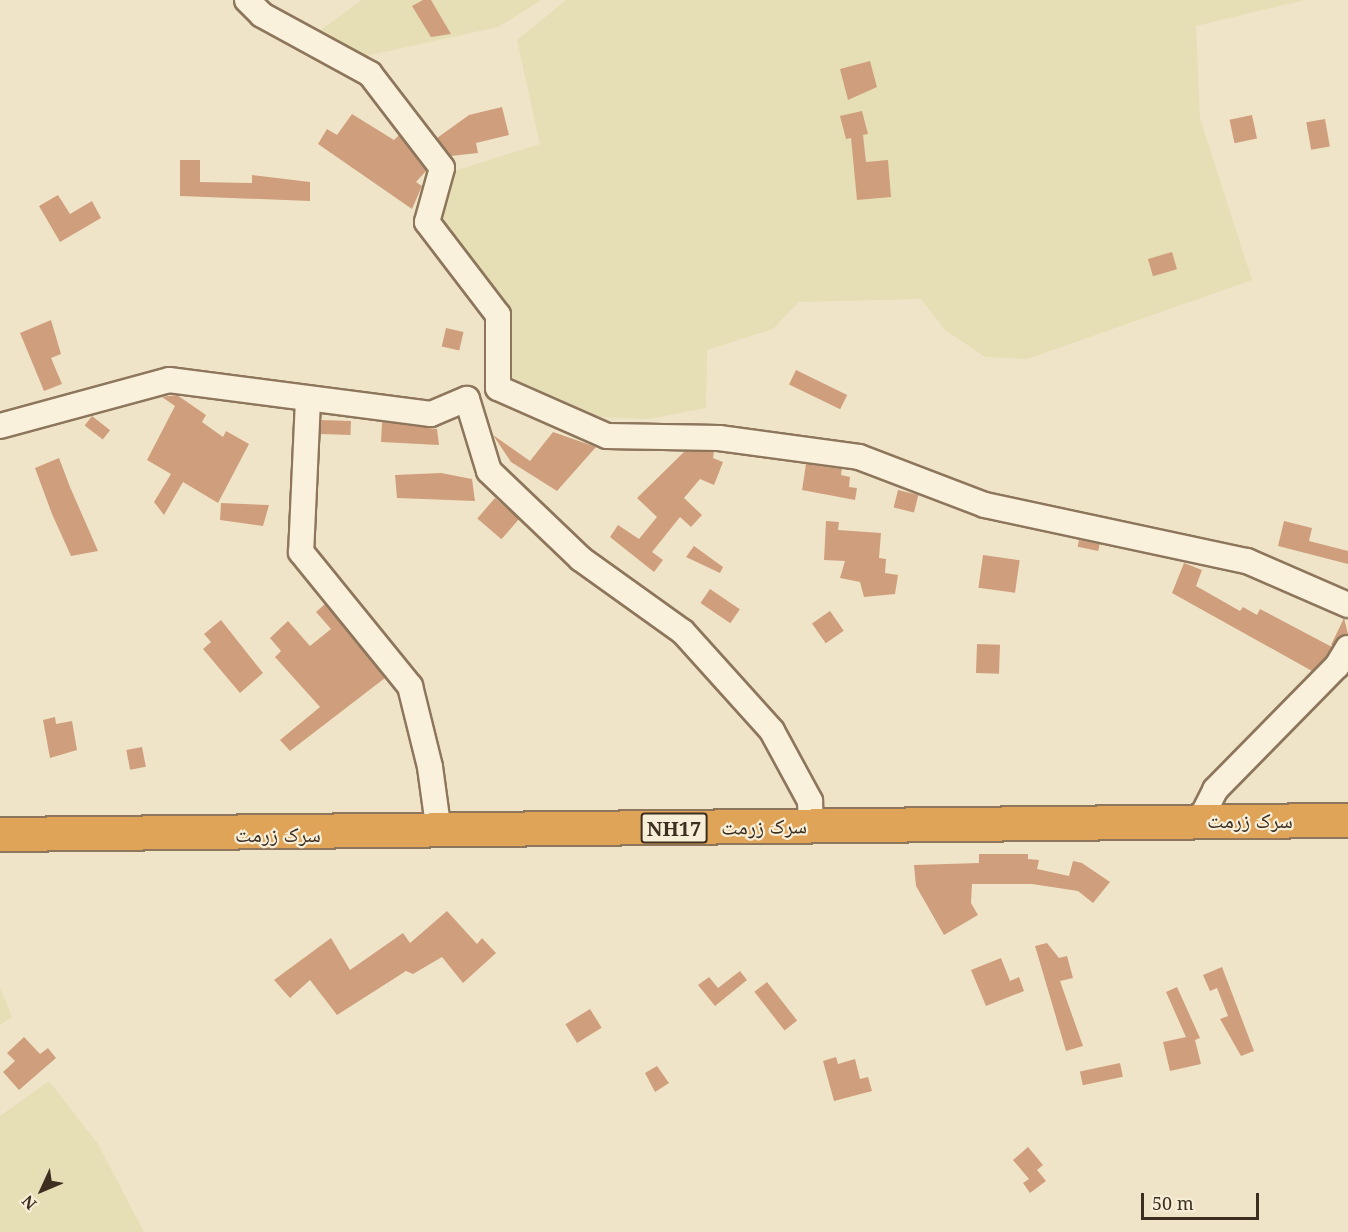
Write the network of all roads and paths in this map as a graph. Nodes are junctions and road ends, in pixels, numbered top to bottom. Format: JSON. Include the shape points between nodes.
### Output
{"nodes":[{"id":1,"x":247,"y":0,"type":"edge"},
{"id":2,"x":498,"y":388,"type":"junction"},
{"id":3,"x":308,"y":400,"type":"junction"},
{"id":4,"x":473,"y":404,"type":"junction"},
{"id":5,"x":0,"y":426,"type":"edge"},
{"id":6,"x":1348,"y":605,"type":"edge"},
{"id":7,"x":1348,"y":648,"type":"edge"},
{"id":8,"x":1200,"y":820,"type":"junction"},
{"id":9,"x":1348,"y":820,"type":"edge"},
{"id":10,"x":811,"y":825,"type":"junction"},
{"id":11,"x":439,"y":833,"type":"junction"},
{"id":12,"x":0,"y":834,"type":"edge"}],
"edges":[{"from":1,"to":2,"type":"street","via":[[262,15],[370,74],[442,168],[427,222],[498,315]]},
{"from":2,"to":4,"type":"street"},
{"from":2,"to":6,"type":"street","via":[[607,436],[719,438],[859,457],[985,505],[1247,561]]},
{"from":3,"to":4,"type":"street","via":[[431,414],[467,399]]},
{"from":3,"to":5,"type":"street","via":[[169,380]]},
{"from":3,"to":11,"type":"street","via":[[301,552],[410,686],[430,766]]},
{"from":4,"to":10,"type":"street","via":[[489,471],[581,559],[683,632],[791,758],[810,801]]},
{"from":7,"to":8,"type":"street","via":[[1337,666],[1215,790]]},
{"from":8,"to":9,"type":"highway","name":"سرک زرمت","number":"NH17"},
{"from":8,"to":10,"type":"highway","name":"سرک زرمت","number":"NH17"},
{"from":10,"to":11,"type":"highway","name":"سرک زرمت","number":"NH17"},
{"from":11,"to":12,"type":"highway","name":"سرک زرمت","number":"NH17"}]}
